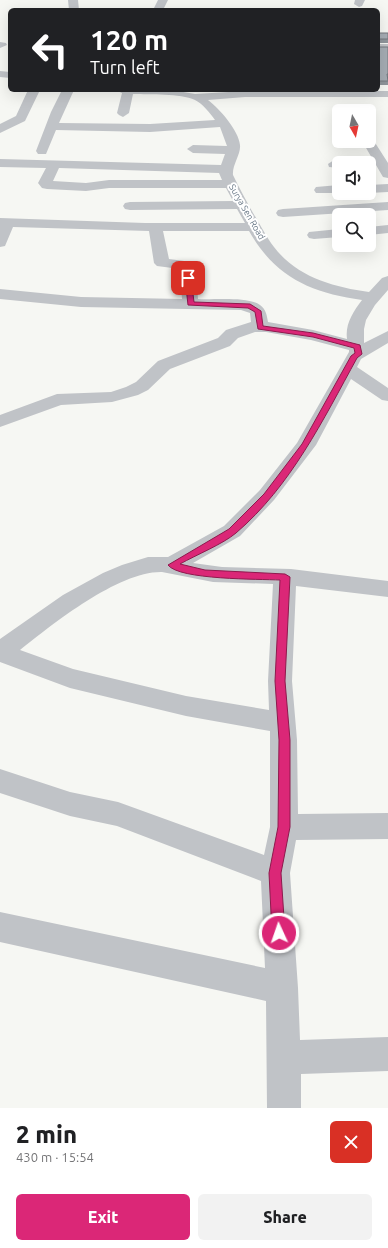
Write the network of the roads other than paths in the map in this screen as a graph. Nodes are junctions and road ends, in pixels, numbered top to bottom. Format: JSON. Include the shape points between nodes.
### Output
{"nodes":[{"id":1,"x":33,"y":92,"type":"edge"},
{"id":2,"x":67,"y":92,"type":"edge"},
{"id":3,"x":125,"y":92,"type":"edge"},
{"id":4,"x":154,"y":92,"type":"edge"},
{"id":5,"x":246,"y":92,"type":"edge"},
{"id":6,"x":288,"y":92,"type":"edge"},
{"id":7,"x":325,"y":92,"type":"edge"},
{"id":8,"x":196,"y":94,"type":"edge"},
{"id":9,"x":342,"y":94,"type":"junction"},
{"id":10,"x":388,"y":94,"type":"edge"},
{"id":11,"x":346,"y":104,"type":"edge"},
{"id":12,"x":123,"y":113,"type":"dead end"},
{"id":13,"x":224,"y":124,"type":"junction"},
{"id":14,"x":53,"y":126,"type":"junction"},
{"id":15,"x":0,"y":129,"type":"edge"},
{"id":16,"x":372,"y":148,"type":"edge"},
{"id":17,"x":193,"y":150,"type":"dead end"},
{"id":18,"x":232,"y":150,"type":"junction"},
{"id":19,"x":42,"y":151,"type":"dead end"},
{"id":20,"x":54,"y":165,"type":"junction"},
{"id":21,"x":3,"y":167,"type":"edge"},
{"id":22,"x":376,"y":167,"type":"edge"},
{"id":23,"x":226,"y":169,"type":"junction"},
{"id":24,"x":386,"y":170,"type":"edge"},
{"id":25,"x":230,"y":184,"type":"junction"},
{"id":26,"x":388,"y":188,"type":"edge"},
{"id":27,"x":332,"y":189,"type":"edge"},
{"id":28,"x":376,"y":189,"type":"edge"},
{"id":29,"x":321,"y":190,"type":"dead end"},
{"id":30,"x":242,"y":205,"type":"junction"},
{"id":31,"x":130,"y":206,"type":"dead end"},
{"id":32,"x":388,"y":206,"type":"edge"},
{"id":33,"x":283,"y":213,"type":"dead end"},
{"id":34,"x":4,"y":222,"type":"edge"},
{"id":35,"x":155,"y":227,"type":"junction"},
{"id":36,"x":254,"y":227,"type":"junction"},
{"id":37,"x":388,"y":229,"type":"edge"},
{"id":38,"x":376,"y":230,"type":"edge"},
{"id":39,"x":332,"y":234,"type":"edge"},
{"id":40,"x":314,"y":235,"type":"dead end"},
{"id":41,"x":0,"y":243,"type":"edge"},
{"id":42,"x":388,"y":281,"type":"edge"},
{"id":43,"x":0,"y":294,"type":"edge"},
{"id":44,"x":372,"y":297,"type":"junction"},
{"id":45,"x":190,"y":304,"type":"junction"},
{"id":46,"x":260,"y":327,"type":"junction"},
{"id":47,"x":388,"y":336,"type":"edge"},
{"id":48,"x":354,"y":356,"type":"junction"},
{"id":49,"x":388,"y":396,"type":"edge"},
{"id":50,"x":0,"y":421,"type":"edge"},
{"id":51,"x":172,"y":565,"type":"junction"},
{"id":52,"x":285,"y":577,"type":"junction"},
{"id":53,"x":388,"y":589,"type":"edge"},
{"id":54,"x":0,"y":652,"type":"edge"},
{"id":55,"x":283,"y":723,"type":"junction"},
{"id":56,"x":0,"y":782,"type":"edge"},
{"id":57,"x":388,"y":826,"type":"edge"},
{"id":58,"x":284,"y":827,"type":"junction"},
{"id":59,"x":275,"y":873,"type":"junction"},
{"id":60,"x":0,"y":926,"type":"edge"},
{"id":61,"x":282,"y":988,"type":"junction"},
{"id":62,"x":388,"y":1054,"type":"edge"},
{"id":63,"x":283,"y":1058,"type":"junction"},
{"id":64,"x":284,"y":1108,"type":"edge"}],
"edges":[{"from":1,"to":15,"type":"street","via":[[21,118]]},
{"from":2,"to":14,"type":"street","via":[[58,105]]},
{"from":3,"to":12,"type":"street"},
{"from":4,"to":8,"type":"street"},
{"from":5,"to":6,"type":"street"},
{"from":5,"to":8,"type":"street","via":[[214,96]]},
{"from":6,"to":7,"type":"street"},
{"from":7,"to":9,"type":"street"},
{"from":8,"to":13,"type":"street","via":[[212,108]]},
{"from":9,"to":10,"type":"street"},
{"from":9,"to":11,"type":"street"},
{"from":13,"to":14,"type":"street","via":[[157,127]]},
{"from":13,"to":18,"type":"street","via":[[234,145]]},
{"from":14,"to":19,"type":"street"},
{"from":16,"to":24,"type":"street"},
{"from":17,"to":18,"type":"street"},
{"from":18,"to":23,"type":"street"},
{"from":20,"to":21,"type":"street"},
{"from":20,"to":23,"type":"street"},
{"from":20,"to":25,"type":"street","via":[[45,183],[48,185],[86,187],[109,184]]},
{"from":22,"to":24,"type":"street"},
{"from":23,"to":25,"type":"street","name":"Surya Sen Road"},
{"from":25,"to":30,"type":"street","name":"Surya Sen Road"},
{"from":26,"to":28,"type":"street"},
{"from":27,"to":29,"type":"street"},
{"from":30,"to":31,"type":"street"},
{"from":30,"to":36,"type":"street","name":"Surya Sen Road"},
{"from":32,"to":33,"type":"street"},
{"from":34,"to":35,"type":"street","via":[[46,230]]},
{"from":34,"to":41,"type":"street"},
{"from":35,"to":36,"type":"street"},
{"from":35,"to":45,"type":"street","via":[[162,263],[187,265]]},
{"from":36,"to":44,"type":"street","name":"Surya Sen Road","via":[[274,256],[291,272],[315,285]]},
{"from":37,"to":38,"type":"street"},
{"from":39,"to":40,"type":"street"},
{"from":42,"to":44,"type":"street"},
{"from":43,"to":45,"type":"street","via":[[75,302]]},
{"from":44,"to":48,"type":"street","via":[[356,326]]},
{"from":45,"to":46,"type":"street","via":[[241,305],[255,308],[258,311]]},
{"from":46,"to":48,"type":"street","via":[[313,335]]},
{"from":46,"to":50,"type":"street","via":[[232,334],[224,342],[164,365],[142,386],[132,391],[112,396],[57,400]]},
{"from":47,"to":48,"type":"street"},
{"from":48,"to":49,"type":"street"},
{"from":48,"to":51,"type":"street","via":[[306,445],[267,496],[232,532]]},
{"from":51,"to":52,"type":"street","via":[[205,573]]},
{"from":51,"to":54,"type":"street","via":[[148,564],[112,578],[41,621]]},
{"from":52,"to":53,"type":"street"},
{"from":52,"to":55,"type":"street","via":[[280,681]]},
{"from":54,"to":55,"type":"street","via":[[70,678],[186,706]]},
{"from":55,"to":58,"type":"street"},
{"from":56,"to":59,"type":"street","via":[[70,804],[118,814]]},
{"from":57,"to":58,"type":"street"},
{"from":58,"to":59,"type":"street"},
{"from":59,"to":61,"type":"street"},
{"from":60,"to":61,"type":"street"},
{"from":61,"to":63,"type":"street"},
{"from":62,"to":63,"type":"street"},
{"from":63,"to":64,"type":"street"}]}
